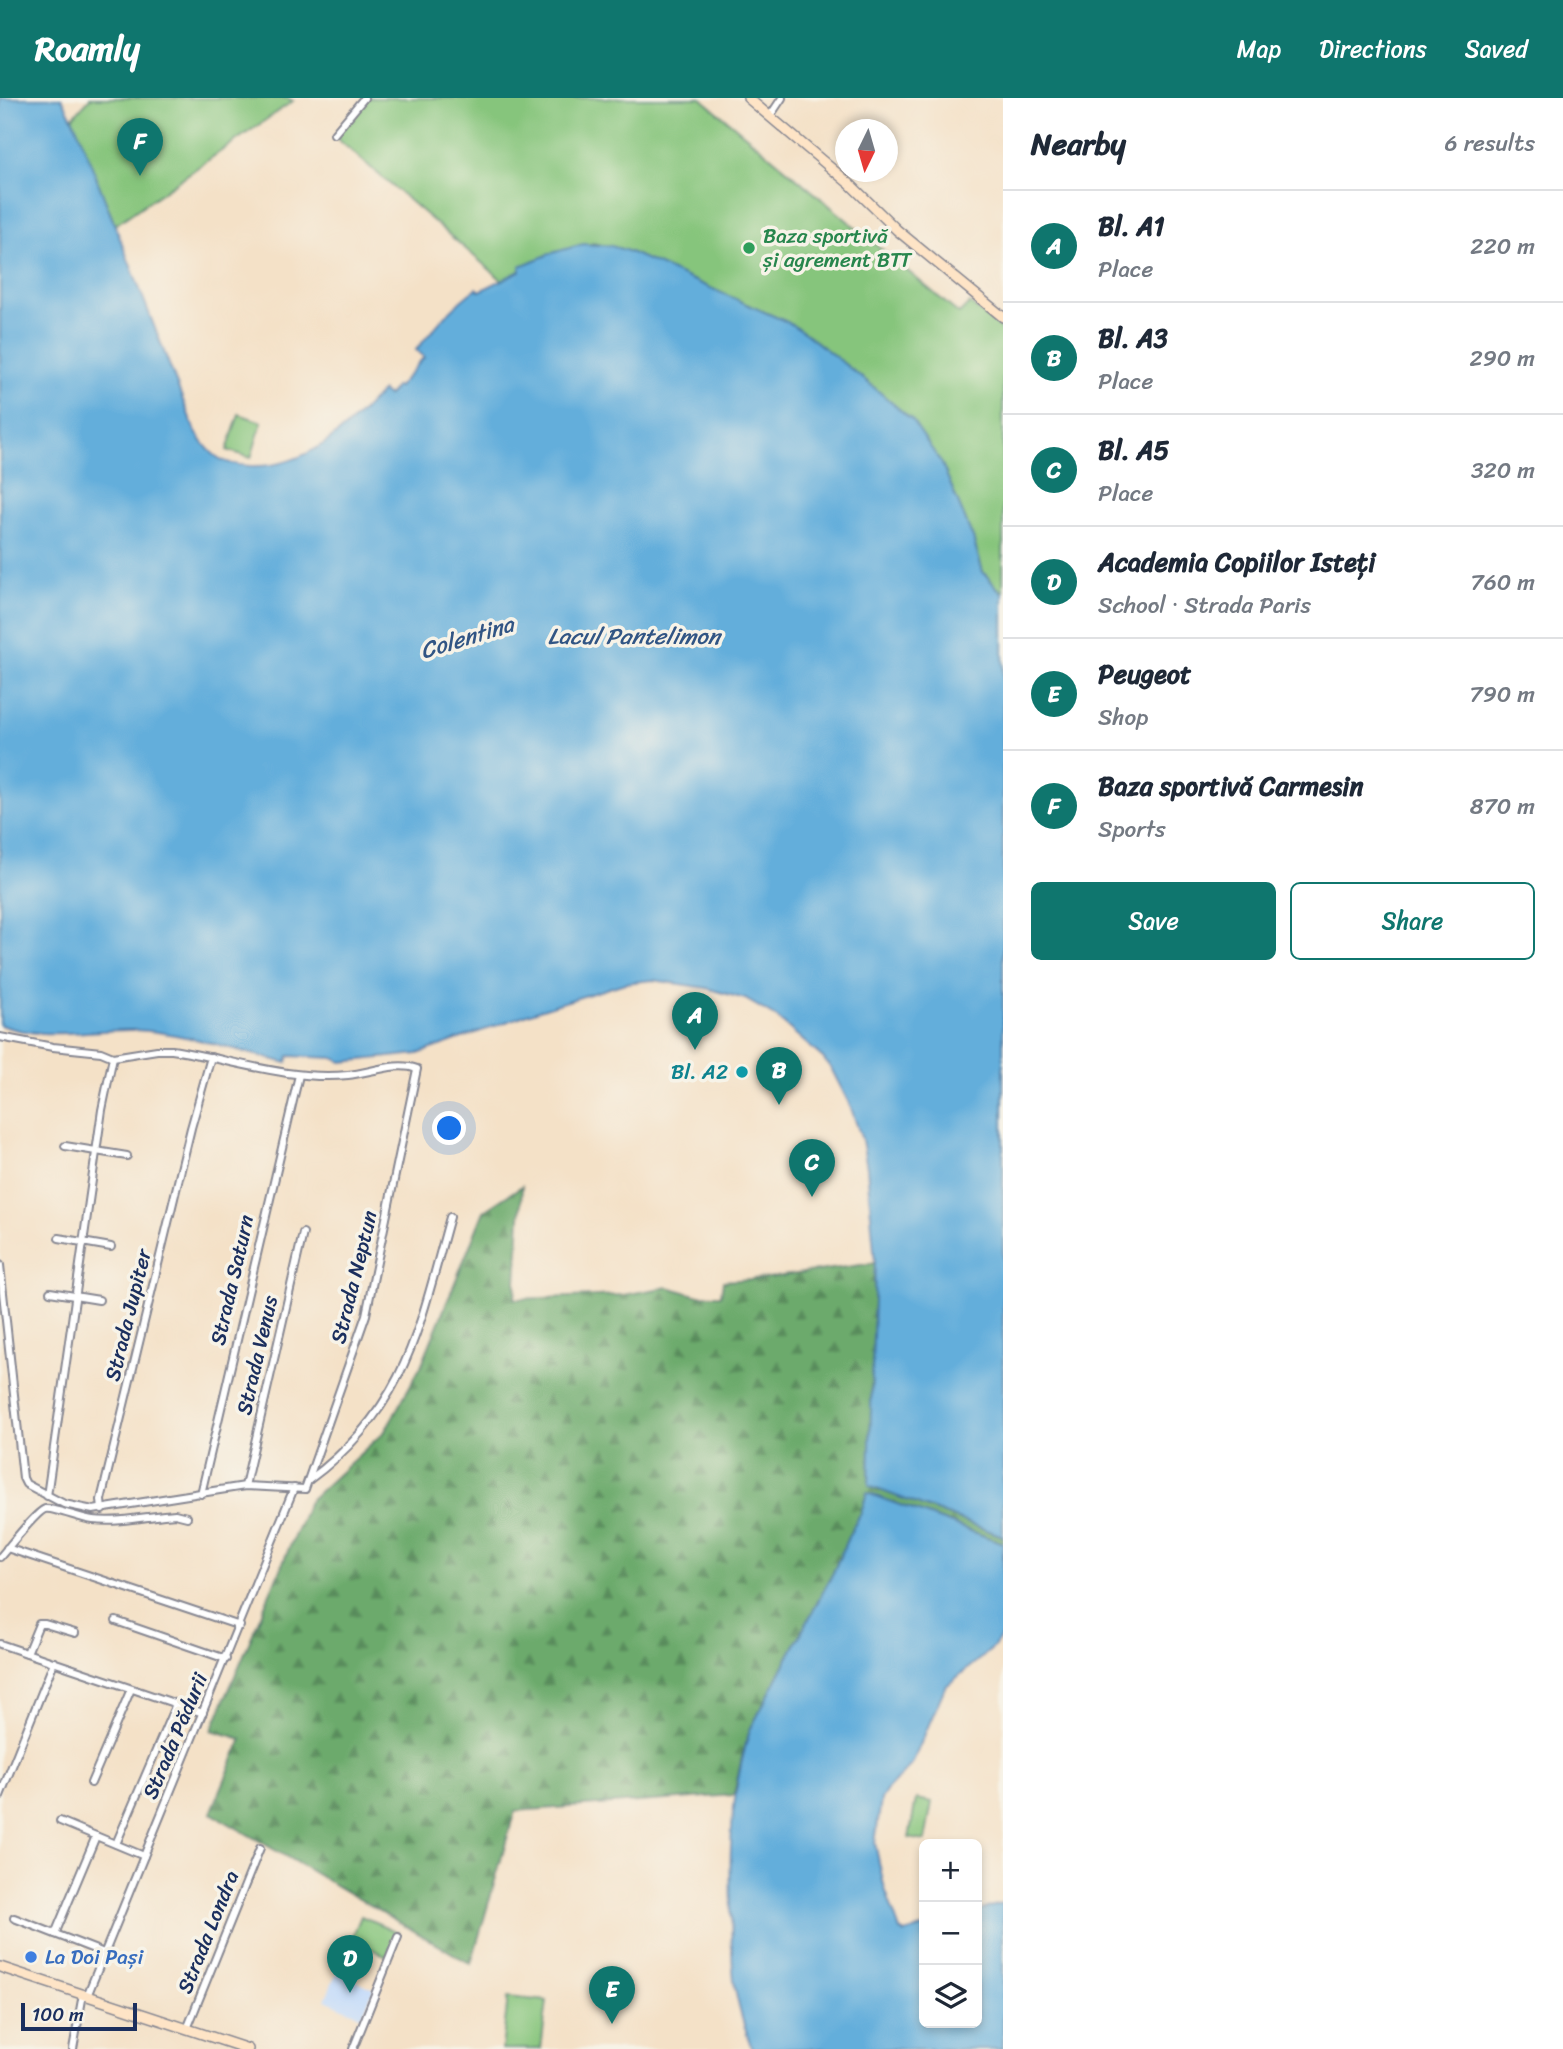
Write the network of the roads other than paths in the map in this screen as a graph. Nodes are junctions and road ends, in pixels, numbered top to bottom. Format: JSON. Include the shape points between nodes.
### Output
{"nodes":[{"id":1,"x":364,"y":98,"type":"edge"},
{"id":2,"x":748,"y":98,"type":"edge"},
{"id":3,"x":782,"y":98,"type":"edge"},
{"id":4,"x":770,"y":116,"type":"junction"},
{"id":5,"x":334,"y":134,"type":"dead end"},
{"id":6,"x":1003,"y":317,"type":"edge"},
{"id":7,"x":0,"y":1037,"type":"edge"},
{"id":8,"x":113,"y":1057,"type":"junction"},
{"id":9,"x":211,"y":1057,"type":"junction"},
{"id":10,"x":299,"y":1075,"type":"junction"},
{"id":11,"x":65,"y":1146,"type":"dead end"},
{"id":12,"x":96,"y":1151,"type":"junction"},
{"id":13,"x":127,"y":1156,"type":"dead end"},
{"id":14,"x":450,"y":1217,"type":"dead end"},
{"id":15,"x":303,"y":1233,"type":"dead end"},
{"id":16,"x":59,"y":1238,"type":"dead end"},
{"id":17,"x":83,"y":1242,"type":"junction"},
{"id":18,"x":111,"y":1247,"type":"dead end"},
{"id":19,"x":0,"y":1265,"type":"edge"},
{"id":20,"x":0,"y":1273,"type":"edge"},
{"id":21,"x":50,"y":1292,"type":"dead end"},
{"id":22,"x":75,"y":1296,"type":"junction"},
{"id":23,"x":99,"y":1300,"type":"dead end"},
{"id":24,"x":307,"y":1485,"type":"junction"},
{"id":25,"x":245,"y":1486,"type":"junction"},
{"id":26,"x":294,"y":1488,"type":"junction"},
{"id":27,"x":201,"y":1494,"type":"junction"},
{"id":28,"x":47,"y":1496,"type":"junction"},
{"id":29,"x":102,"y":1510,"type":"junction"},
{"id":30,"x":187,"y":1517,"type":"dead end"},
{"id":31,"x":7,"y":1548,"type":"junction"},
{"id":32,"x":0,"y":1556,"type":"edge"},
{"id":33,"x":116,"y":1621,"type":"dead end"},
{"id":34,"x":240,"y":1626,"type":"junction"},
{"id":35,"x":75,"y":1633,"type":"dead end"},
{"id":36,"x":0,"y":1644,"type":"edge"},
{"id":37,"x":27,"y":1653,"type":"junction"},
{"id":38,"x":226,"y":1659,"type":"junction"},
{"id":39,"x":54,"y":1662,"type":"junction"},
{"id":40,"x":131,"y":1689,"type":"junction"},
{"id":41,"x":176,"y":1704,"type":"junction"},
{"id":42,"x":203,"y":1713,"type":"junction"},
{"id":43,"x":91,"y":1783,"type":"dead end"},
{"id":44,"x":0,"y":1796,"type":"edge"},
{"id":45,"x":60,"y":1821,"type":"dead end"},
{"id":46,"x":96,"y":1836,"type":"junction"},
{"id":47,"x":116,"y":1844,"type":"junction"},
{"id":48,"x":260,"y":1848,"type":"dead end"},
{"id":49,"x":144,"y":1856,"type":"junction"},
{"id":50,"x":13,"y":1918,"type":"dead end"},
{"id":51,"x":55,"y":1934,"type":"junction"},
{"id":52,"x":398,"y":1937,"type":"dead end"},
{"id":53,"x":104,"y":1953,"type":"junction"},
{"id":54,"x":0,"y":1967,"type":"edge"},
{"id":55,"x":85,"y":1995,"type":"junction"},
{"id":56,"x":187,"y":2029,"type":"junction"},
{"id":57,"x":73,"y":2049,"type":"edge"},
{"id":58,"x":247,"y":2049,"type":"edge"},
{"id":59,"x":353,"y":2049,"type":"edge"}],
"edges":[{"from":1,"to":5,"type":"street"},
{"from":2,"to":4,"type":"main road"},
{"from":3,"to":4,"type":"street"},
{"from":4,"to":6,"type":"main road"},
{"from":7,"to":8,"type":"street"},
{"from":8,"to":9,"type":"street","via":[[156,1050]]},
{"from":8,"to":12,"type":"street"},
{"from":9,"to":10,"type":"street"},
{"from":9,"to":29,"type":"street","name":"Strada Jupiter"},
{"from":10,"to":24,"type":"street","name":"Strada Neptun","via":[[347,1075],[401,1066],[418,1069],[366,1315]]},
{"from":10,"to":27,"type":"street","name":"Strada Saturn"},
{"from":11,"to":12,"type":"street"},
{"from":12,"to":13,"type":"street"},
{"from":12,"to":17,"type":"street"},
{"from":14,"to":24,"type":"street","via":[[413,1346],[395,1386],[361,1434]]},
{"from":15,"to":25,"type":"street","name":"Strada Venus"},
{"from":16,"to":17,"type":"street"},
{"from":17,"to":18,"type":"street"},
{"from":17,"to":22,"type":"street"},
{"from":19,"to":20,"type":"street"},
{"from":20,"to":28,"type":"street","via":[[23,1478]]},
{"from":21,"to":22,"type":"street"},
{"from":22,"to":23,"type":"street"},
{"from":22,"to":28,"type":"street"},
{"from":24,"to":26,"type":"street"},
{"from":25,"to":26,"type":"street"},
{"from":25,"to":27,"type":"street"},
{"from":26,"to":34,"type":"street","name":"Strada Pădurii"},
{"from":27,"to":29,"type":"street"},
{"from":28,"to":29,"type":"street","via":[[73,1507]]},
{"from":30,"to":31,"type":"street","via":[[95,1520],[45,1509]]},
{"from":31,"to":32,"type":"street"},
{"from":31,"to":34,"type":"street"},
{"from":33,"to":38,"type":"street"},
{"from":34,"to":38,"type":"street","name":"Strada Pădurii"},
{"from":35,"to":37,"type":"street","via":[[39,1624]]},
{"from":36,"to":37,"type":"street"},
{"from":37,"to":39,"type":"street"},
{"from":38,"to":42,"type":"street","name":"Strada Pădurii"},
{"from":39,"to":40,"type":"street"},
{"from":39,"to":44,"type":"street"},
{"from":40,"to":41,"type":"street"},
{"from":40,"to":43,"type":"street"},
{"from":41,"to":42,"type":"street"},
{"from":41,"to":47,"type":"street"},
{"from":42,"to":49,"type":"street","name":"Strada Pădurii"},
{"from":45,"to":46,"type":"street"},
{"from":46,"to":47,"type":"street"},
{"from":46,"to":51,"type":"street"},
{"from":47,"to":49,"type":"street"},
{"from":48,"to":56,"type":"street","name":"Strada Londra"},
{"from":49,"to":53,"type":"street","name":"Strada Pădurii"},
{"from":50,"to":51,"type":"street"},
{"from":51,"to":53,"type":"street"},
{"from":52,"to":59,"type":"street"},
{"from":53,"to":55,"type":"street","name":"Strada Pădurii"},
{"from":54,"to":55,"type":"main road"},
{"from":55,"to":56,"type":"main road"},
{"from":55,"to":57,"type":"street","name":"Strada Pădurii"},
{"from":56,"to":58,"type":"main road"}]}
